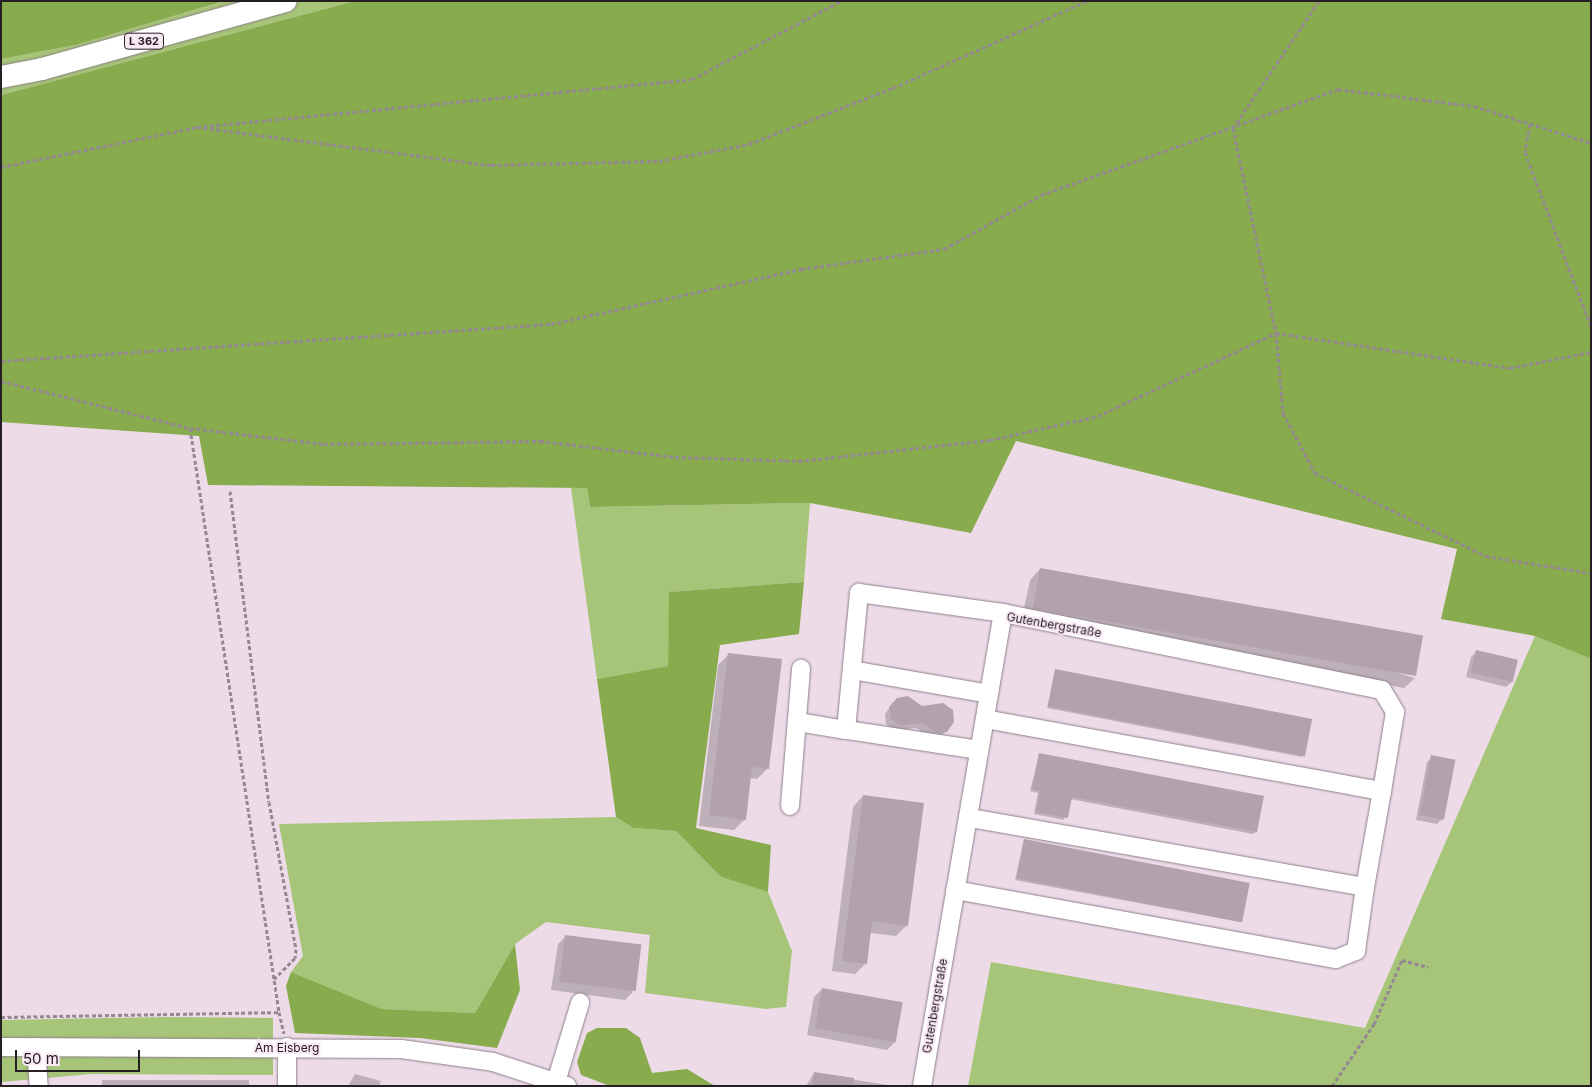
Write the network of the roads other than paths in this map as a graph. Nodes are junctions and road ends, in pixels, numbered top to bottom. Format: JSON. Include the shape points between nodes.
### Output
{"nodes":[{"id":1,"x":286,"y":1,"type":"edge"},
{"id":2,"x":1,"y":77,"type":"edge"},
{"id":3,"x":1003,"y":613,"type":"junction"},
{"id":4,"x":802,"y":668,"type":"dead end"},
{"id":5,"x":852,"y":670,"type":"junction"},
{"id":6,"x":989,"y":694,"type":"junction"},
{"id":7,"x":985,"y":719,"type":"junction"},
{"id":8,"x":798,"y":722,"type":"junction"},
{"id":9,"x":846,"y":730,"type":"junction"},
{"id":10,"x":980,"y":750,"type":"junction"},
{"id":11,"x":1382,"y":791,"type":"junction"},
{"id":12,"x":790,"y":806,"type":"dead end"},
{"id":13,"x":968,"y":818,"type":"junction"},
{"id":14,"x":1364,"y":887,"type":"junction"},
{"id":15,"x":955,"y":890,"type":"junction"},
{"id":16,"x":580,"y":1003,"type":"dead end"},
{"id":17,"x":1,"y":1047,"type":"edge"},
{"id":18,"x":36,"y":1047,"type":"junction"},
{"id":19,"x":287,"y":1048,"type":"junction"},
{"id":20,"x":562,"y":1084,"type":"edge"},
{"id":21,"x":39,"y":1086,"type":"edge"},
{"id":22,"x":287,"y":1086,"type":"edge"},
{"id":23,"x":922,"y":1086,"type":"edge"}],
"edges":[{"from":1,"to":2,"type":"main road","number":"L 362","via":[[42,69]]},
{"from":3,"to":5,"type":"street","via":[[859,593]]},
{"from":3,"to":6,"type":"street","name":"Gutenbergstraße"},
{"from":3,"to":11,"type":"street","name":"Gutenbergstraße","via":[[1382,690],[1395,712]]},
{"from":4,"to":8,"type":"street"},
{"from":5,"to":6,"type":"street"},
{"from":5,"to":9,"type":"street"},
{"from":6,"to":7,"type":"street","name":"Gutenbergstraße"},
{"from":7,"to":10,"type":"street","name":"Gutenbergstraße"},
{"from":7,"to":11,"type":"street"},
{"from":8,"to":9,"type":"street"},
{"from":8,"to":12,"type":"street"},
{"from":9,"to":10,"type":"street"},
{"from":10,"to":13,"type":"street","name":"Gutenbergstraße"},
{"from":11,"to":14,"type":"street","name":"Gutenbergstraße"},
{"from":13,"to":14,"type":"street"},
{"from":13,"to":15,"type":"street","name":"Gutenbergstraße"},
{"from":14,"to":15,"type":"street","name":"Gutenbergstraße","via":[[1356,950],[1336,959]]},
{"from":15,"to":23,"type":"street","name":"Gutenbergstraße"},
{"from":16,"to":20,"type":"street"},
{"from":17,"to":18,"type":"street","name":"Am Eisberg"},
{"from":18,"to":19,"type":"street","name":"Am Eisberg"},
{"from":18,"to":21,"type":"street"},
{"from":19,"to":20,"type":"street","name":"Am Eisberg","via":[[401,1049],[493,1062]]},
{"from":19,"to":22,"type":"street"}]}
